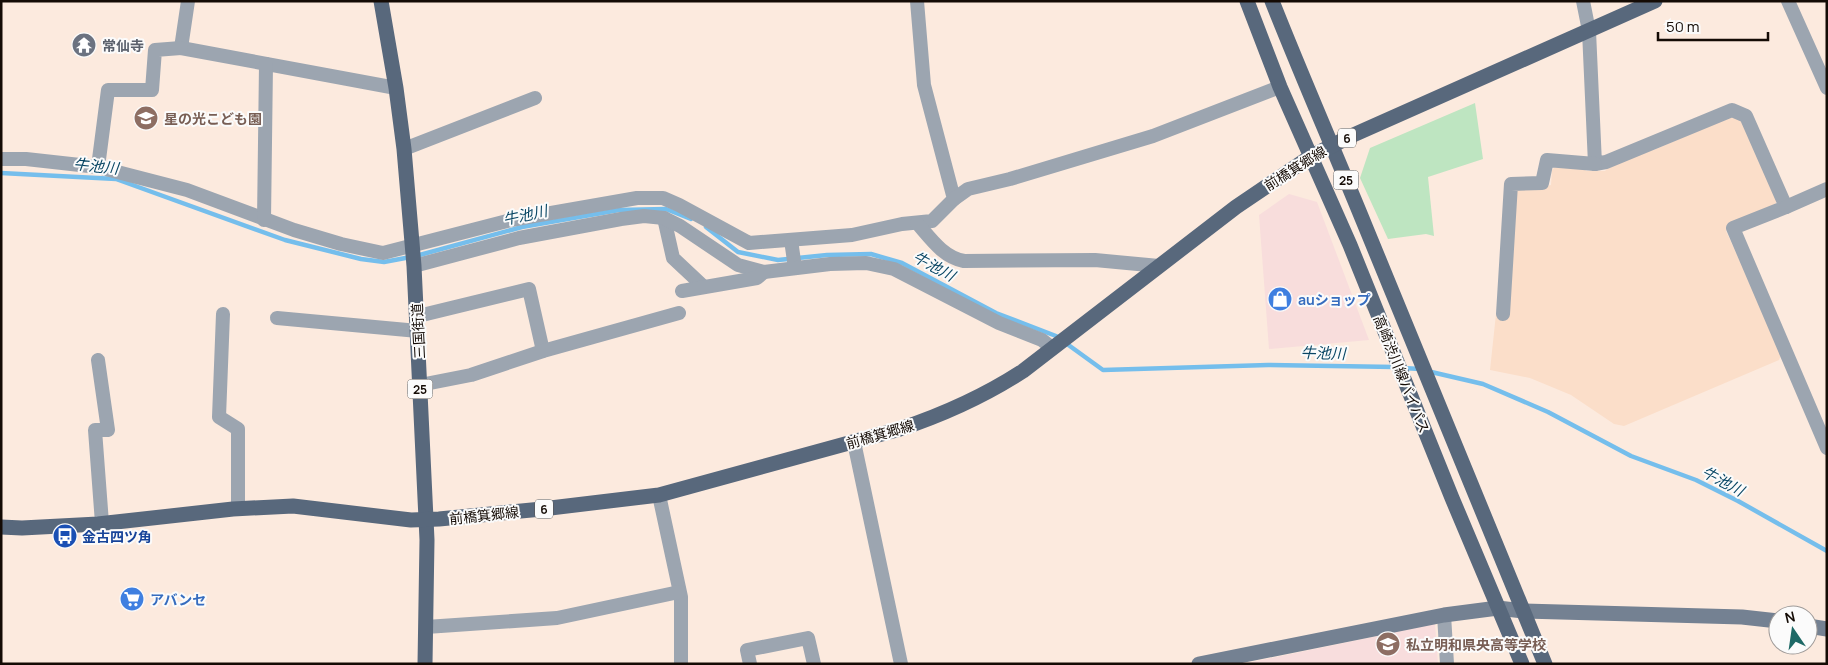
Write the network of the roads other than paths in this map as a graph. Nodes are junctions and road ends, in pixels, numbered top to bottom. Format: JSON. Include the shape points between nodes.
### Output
{"nodes":[{"id":1,"x":188,"y":1,"type":"edge"},
{"id":2,"x":381,"y":1,"type":"edge"},
{"id":3,"x":917,"y":1,"type":"edge"},
{"id":4,"x":1247,"y":1,"type":"edge"},
{"id":5,"x":1272,"y":1,"type":"edge"},
{"id":6,"x":1583,"y":1,"type":"edge"},
{"id":7,"x":1655,"y":1,"type":"edge"},
{"id":8,"x":1788,"y":1,"type":"edge"},
{"id":9,"x":1589,"y":31,"type":"junction"},
{"id":10,"x":181,"y":48,"type":"junction"},
{"id":11,"x":266,"y":64,"type":"junction"},
{"id":12,"x":1280,"y":87,"type":"junction"},
{"id":13,"x":396,"y":88,"type":"junction"},
{"id":14,"x":1827,"y":88,"type":"edge"},
{"id":15,"x":535,"y":98,"type":"dead end"},
{"id":16,"x":1331,"y":146,"type":"junction"},
{"id":17,"x":404,"y":149,"type":"junction"},
{"id":18,"x":1310,"y":157,"type":"junction"},
{"id":19,"x":1,"y":159,"type":"edge"},
{"id":20,"x":1595,"y":164,"type":"junction"},
{"id":21,"x":98,"y":167,"type":"junction"},
{"id":22,"x":1827,"y":189,"type":"edge"},
{"id":23,"x":954,"y":199,"type":"junction"},
{"id":24,"x":1786,"y":207,"type":"junction"},
{"id":25,"x":664,"y":218,"type":"junction"},
{"id":26,"x":264,"y":220,"type":"junction"},
{"id":27,"x":917,"y":223,"type":"junction"},
{"id":28,"x":792,"y":240,"type":"junction"},
{"id":29,"x":413,"y":256,"type":"junction"},
{"id":30,"x":1158,"y":266,"type":"junction"},
{"id":31,"x":794,"y":268,"type":"junction"},
{"id":32,"x":764,"y":272,"type":"junction"},
{"id":33,"x":704,"y":287,"type":"junction"},
{"id":34,"x":682,"y":291,"type":"dead end"},
{"id":35,"x":680,"y":313,"type":"dead end"},
{"id":36,"x":224,"y":314,"type":"dead end"},
{"id":37,"x":1503,"y":314,"type":"dead end"},
{"id":38,"x":418,"y":316,"type":"junction"},
{"id":39,"x":278,"y":318,"type":"dead end"},
{"id":40,"x":418,"y":331,"type":"junction"},
{"id":41,"x":1054,"y":347,"type":"junction"},
{"id":42,"x":544,"y":351,"type":"junction"},
{"id":43,"x":98,"y":360,"type":"dead end"},
{"id":44,"x":420,"y":385,"type":"junction"},
{"id":45,"x":854,"y":442,"type":"junction"},
{"id":46,"x":1827,"y":448,"type":"edge"},
{"id":47,"x":659,"y":495,"type":"junction"},
{"id":48,"x":238,"y":509,"type":"junction"},
{"id":49,"x":426,"y":520,"type":"junction"},
{"id":50,"x":102,"y":523,"type":"junction"},
{"id":51,"x":1,"y":527,"type":"edge"},
{"id":52,"x":680,"y":592,"type":"junction"},
{"id":53,"x":1498,"y":608,"type":"junction"},
{"id":54,"x":1523,"y":611,"type":"junction"},
{"id":55,"x":1444,"y":615,"type":"junction"},
{"id":56,"x":1768,"y":620,"type":"edge"},
{"id":57,"x":426,"y":627,"type":"junction"},
{"id":58,"x":425,"y":664,"type":"edge"},
{"id":59,"x":681,"y":664,"type":"edge"},
{"id":60,"x":750,"y":664,"type":"edge"},
{"id":61,"x":814,"y":664,"type":"edge"},
{"id":62,"x":901,"y":664,"type":"edge"},
{"id":63,"x":1199,"y":664,"type":"edge"},
{"id":64,"x":1447,"y":664,"type":"edge"},
{"id":65,"x":1522,"y":664,"type":"edge"},
{"id":66,"x":1545,"y":664,"type":"edge"}],
"edges":[{"from":1,"to":10,"type":"street"},
{"from":2,"to":13,"type":"main road","name":"三国街道","number":"25"},
{"from":3,"to":23,"type":"street","via":[[924,85]]},
{"from":4,"to":12,"type":"main road","name":"高崎渋川線バイパス","number":"25"},
{"from":5,"to":16,"type":"main road","name":"高崎渋川線バイパス","number":"25"},
{"from":6,"to":9,"type":"street"},
{"from":7,"to":9,"type":"main road","name":"前橋箕郷線","number":"6"},
{"from":8,"to":14,"type":"street"},
{"from":9,"to":16,"type":"main road","name":"前橋箕郷線","number":"6"},
{"from":9,"to":20,"type":"street"},
{"from":10,"to":11,"type":"street"},
{"from":10,"to":21,"type":"street","via":[[155,50],[152,90],[108,90]]},
{"from":11,"to":13,"type":"street"},
{"from":11,"to":26,"type":"street"},
{"from":12,"to":18,"type":"main road","name":"高崎渋川線バイパス","number":"25"},
{"from":12,"to":23,"type":"street","via":[[1153,136],[968,189]]},
{"from":13,"to":17,"type":"main road","name":"三国街道","number":"25"},
{"from":15,"to":17,"type":"street"},
{"from":16,"to":18,"type":"main road","name":"前橋箕郷線","number":"6"},
{"from":16,"to":54,"type":"main road","name":"高崎渋川線バイパス","number":"25"},
{"from":17,"to":29,"type":"main road","name":"三国街道","number":"25"},
{"from":18,"to":30,"type":"main road","name":"前橋箕郷線","number":"6"},
{"from":18,"to":53,"type":"main road","name":"高崎渋川線バイパス","number":"25","via":[[1350,245]]},
{"from":19,"to":21,"type":"street","via":[[26,158]]},
{"from":20,"to":24,"type":"street","via":[[1732,110],[1746,116]]},
{"from":20,"to":37,"type":"street","via":[[1547,160],[1542,183],[1511,184]]},
{"from":21,"to":26,"type":"street","via":[[187,190]]},
{"from":22,"to":24,"type":"street"},
{"from":23,"to":27,"type":"street","via":[[932,221]]},
{"from":24,"to":46,"type":"street","via":[[1733,228]]},
{"from":25,"to":29,"type":"street","via":[[629,218]]},
{"from":25,"to":32,"type":"street","via":[[738,265]]},
{"from":25,"to":33,"type":"street","via":[[673,258]]},
{"from":26,"to":29,"type":"street","via":[[341,244]]},
{"from":27,"to":28,"type":"street","via":[[852,235]]},
{"from":27,"to":30,"type":"street","via":[[945,254],[964,262],[1095,260]]},
{"from":28,"to":29,"type":"street","via":[[749,243],[663,198],[637,198],[510,220]]},
{"from":28,"to":31,"type":"street"},
{"from":29,"to":38,"type":"main road","name":"三国街道","number":"25"},
{"from":30,"to":41,"type":"main road","name":"前橋箕郷線","number":"6"},
{"from":31,"to":32,"type":"street"},
{"from":31,"to":41,"type":"street","via":[[866,264],[894,269],[999,323]]},
{"from":32,"to":33,"type":"street","via":[[757,278]]},
{"from":33,"to":34,"type":"street"},
{"from":35,"to":42,"type":"street"},
{"from":36,"to":48,"type":"street","via":[[219,416],[238,430]]},
{"from":38,"to":40,"type":"main road","name":"三国街道","number":"25"},
{"from":38,"to":42,"type":"street","via":[[528,289]]},
{"from":39,"to":40,"type":"street"},
{"from":40,"to":44,"type":"main road","name":"三国街道","number":"25"},
{"from":41,"to":45,"type":"main road","name":"前橋箕郷線","number":"6","via":[[997,388],[968,403],[940,416]]},
{"from":42,"to":44,"type":"street","via":[[471,375]]},
{"from":43,"to":50,"type":"street","via":[[108,430],[95,430]]},
{"from":44,"to":49,"type":"main road","name":"三国街道","number":"25"},
{"from":45,"to":47,"type":"main road","name":"前橋箕郷線","number":"6"},
{"from":45,"to":62,"type":"street"},
{"from":47,"to":49,"type":"main road","name":"前橋箕郷線","number":"6"},
{"from":47,"to":52,"type":"street"},
{"from":48,"to":49,"type":"main road","name":"前橋箕郷線","number":"6","via":[[293,506]]},
{"from":48,"to":50,"type":"main road","name":"前橋箕郷線","number":"6"},
{"from":49,"to":57,"type":"main road","name":"三国街道","number":"25"},
{"from":50,"to":51,"type":"main road","name":"前橋箕郷線","number":"6"},
{"from":52,"to":57,"type":"street","via":[[557,618]]},
{"from":52,"to":59,"type":"street"},
{"from":53,"to":54,"type":"street"},
{"from":53,"to":55,"type":"street"},
{"from":53,"to":65,"type":"main road","name":"高崎渋川線バイパス","number":"25"},
{"from":54,"to":56,"type":"street"},
{"from":54,"to":66,"type":"main road","name":"高崎渋川線バイパス","number":"25"},
{"from":55,"to":63,"type":"street"},
{"from":55,"to":64,"type":"street"},
{"from":57,"to":58,"type":"main road","name":"三国街道","number":"25"},
{"from":60,"to":61,"type":"street","via":[[747,650],[808,638]]}]}
